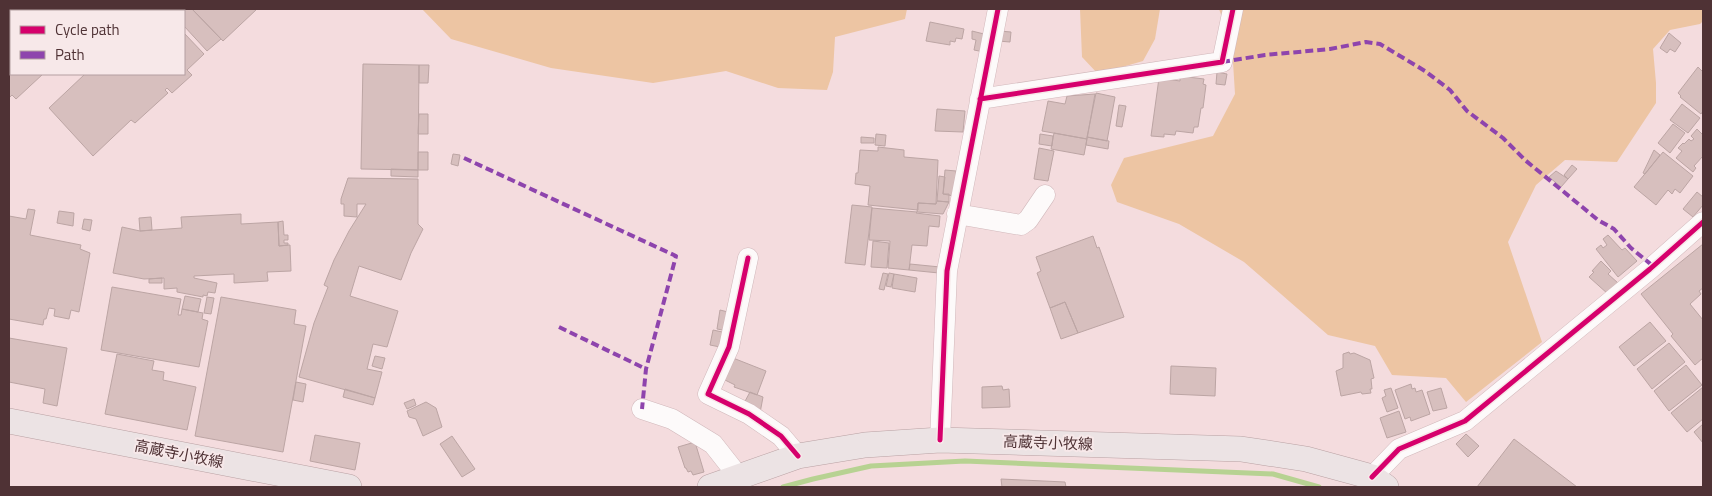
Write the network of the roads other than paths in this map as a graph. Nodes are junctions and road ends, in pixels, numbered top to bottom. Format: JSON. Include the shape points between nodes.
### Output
{"nodes":[{"id":1,"x":998,"y":9,"type":"edge"},
{"id":2,"x":1233,"y":9,"type":"edge"},
{"id":3,"x":980,"y":99,"type":"junction"},
{"id":4,"x":1045,"y":195,"type":"dead end"},
{"id":5,"x":957,"y":214,"type":"junction"},
{"id":6,"x":1703,"y":222,"type":"edge"},
{"id":7,"x":748,"y":258,"type":"dead end"},
{"id":8,"x":642,"y":409,"type":"dead end"},
{"id":9,"x":9,"y":421,"type":"edge"},
{"id":10,"x":940,"y":440,"type":"junction"},
{"id":11,"x":798,"y":456,"type":"junction"},
{"id":12,"x":738,"y":477,"type":"junction"},
{"id":13,"x":284,"y":481,"type":"edge"},
{"id":14,"x":1379,"y":482,"type":"edge"},
{"id":15,"x":349,"y":487,"type":"edge"},
{"id":16,"x":710,"y":487,"type":"edge"}],
"edges":[{"from":1,"to":3,"type":"street"},
{"from":2,"to":3,"type":"street","via":[[1222,62]]},
{"from":3,"to":5,"type":"street"},
{"from":4,"to":5,"type":"street","via":[[1021,225]]},
{"from":5,"to":10,"type":"street","via":[[947,271]]},
{"from":6,"to":14,"type":"street","via":[[1465,421],[1399,449]]},
{"from":7,"to":11,"type":"street","via":[[729,347],[708,394],[749,414],[781,436]]},
{"from":8,"to":12,"type":"street","via":[[672,419],[713,444]]},
{"from":9,"to":13,"type":"main road","name":"高蔵寺小牧線"},
{"from":10,"to":11,"type":"main road","name":"高蔵寺小牧線","via":[[865,445]]},
{"from":10,"to":14,"type":"main road","name":"高蔵寺小牧線","via":[[1241,449],[1306,458]]},
{"from":11,"to":12,"type":"main road","name":"高蔵寺小牧線"},
{"from":12,"to":16,"type":"main road","name":"高蔵寺小牧線"},
{"from":13,"to":15,"type":"main road","name":"高蔵寺小牧線"}]}
